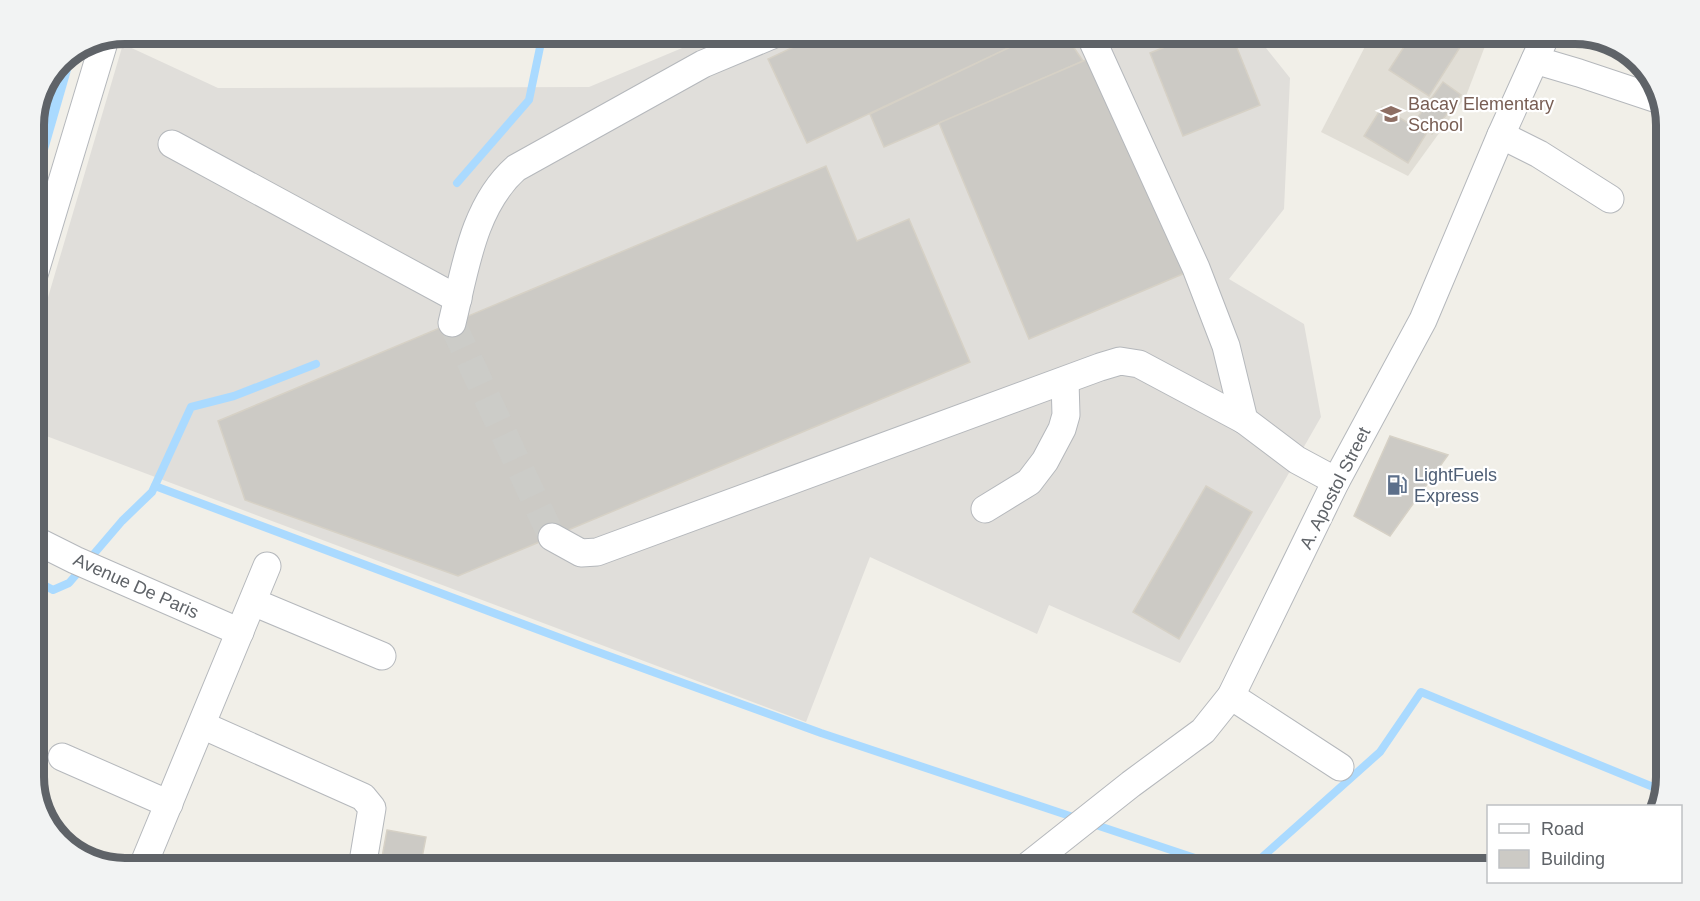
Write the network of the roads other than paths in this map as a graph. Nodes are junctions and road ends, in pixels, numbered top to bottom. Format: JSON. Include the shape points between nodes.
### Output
{"nodes":[{"id":1,"x":751,"y":44,"type":"edge"},
{"id":2,"x":1094,"y":44,"type":"edge"},
{"id":3,"x":1542,"y":44,"type":"edge"},
{"id":4,"x":102,"y":47,"type":"edge"},
{"id":5,"x":1535,"y":60,"type":"junction"},
{"id":6,"x":1651,"y":97,"type":"edge"},
{"id":7,"x":1501,"y":135,"type":"junction"},
{"id":8,"x":172,"y":144,"type":"dead end"},
{"id":9,"x":1610,"y":199,"type":"dead end"},
{"id":10,"x":44,"y":241,"type":"edge"},
{"id":11,"x":1065,"y":381,"type":"junction"},
{"id":12,"x":1244,"y":420,"type":"junction"},
{"id":13,"x":1336,"y":481,"type":"junction"},
{"id":14,"x":985,"y":509,"type":"dead end"},
{"id":15,"x":552,"y":537,"type":"tunnel mouth"},
{"id":16,"x":44,"y":544,"type":"edge"},
{"id":17,"x":267,"y":566,"type":"dead end"},
{"id":18,"x":253,"y":602,"type":"junction"},
{"id":19,"x":240,"y":632,"type":"junction"},
{"id":20,"x":382,"y":656,"type":"dead end"},
{"id":21,"x":1231,"y":696,"type":"junction"},
{"id":22,"x":202,"y":725,"type":"junction"},
{"id":23,"x":62,"y":757,"type":"dead end"},
{"id":24,"x":1340,"y":767,"type":"dead end"},
{"id":25,"x":169,"y":804,"type":"junction"},
{"id":26,"x":150,"y":858,"type":"edge"},
{"id":27,"x":364,"y":858,"type":"edge"},
{"id":28,"x":1038,"y":858,"type":"edge"}],
"edges":[{"from":1,"to":8,"type":"street","via":[[703,64],[504,178],[475,232],[455,311]]},
{"from":2,"to":12,"type":"street","via":[[1196,268],[1226,346]]},
{"from":3,"to":5,"type":"street","name":"A. Apostol Street"},
{"from":4,"to":10,"type":"street"},
{"from":5,"to":6,"type":"street"},
{"from":5,"to":7,"type":"street","name":"A. Apostol Street"},
{"from":7,"to":9,"type":"street"},
{"from":7,"to":13,"type":"street","name":"A. Apostol Street","via":[[1423,320]]},
{"from":11,"to":12,"type":"street","via":[[1120,361],[1139,364]]},
{"from":11,"to":14,"type":"street","via":[[1066,415],[1045,461],[1029,482]]},
{"from":11,"to":15,"type":"street","via":[[597,552],[581,553]]},
{"from":12,"to":13,"type":"street","via":[[1297,460]]},
{"from":13,"to":21,"type":"street","name":"A. Apostol Street"},
{"from":16,"to":19,"type":"street","name":"Avenue De Paris"},
{"from":17,"to":18,"type":"street"},
{"from":18,"to":19,"type":"street"},
{"from":18,"to":20,"type":"street"},
{"from":19,"to":22,"type":"street"},
{"from":21,"to":24,"type":"street"},
{"from":21,"to":28,"type":"street","name":"A. Apostol Street","via":[[1203,731]]},
{"from":22,"to":25,"type":"street"},
{"from":22,"to":27,"type":"street","via":[[363,797],[372,808]]},
{"from":23,"to":25,"type":"street"},
{"from":25,"to":26,"type":"street"}]}
